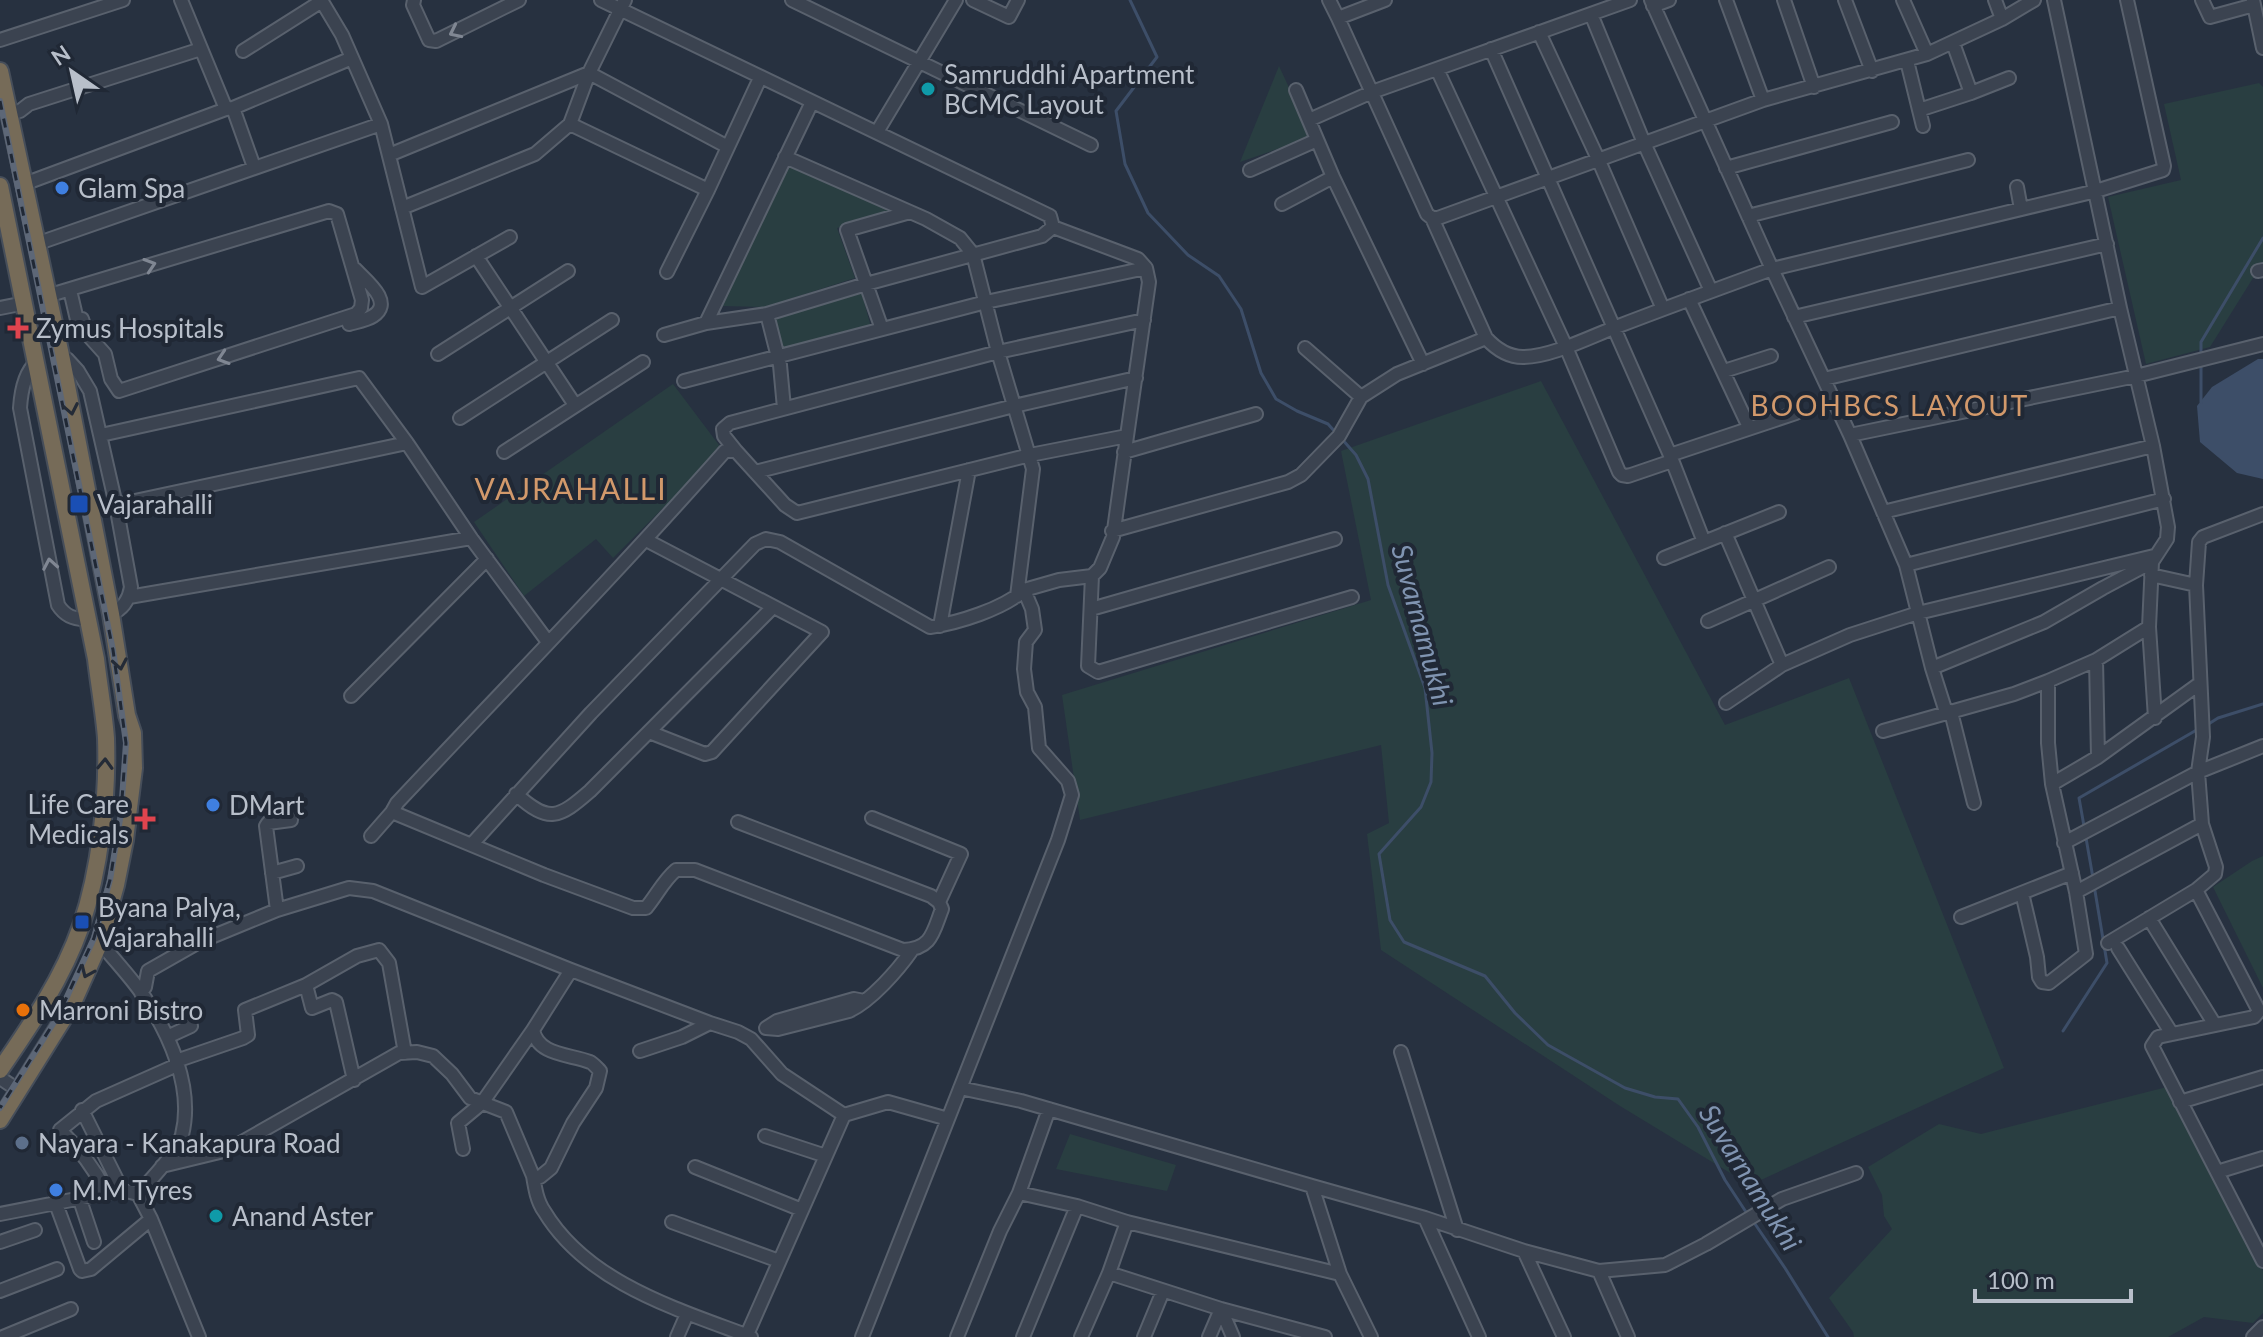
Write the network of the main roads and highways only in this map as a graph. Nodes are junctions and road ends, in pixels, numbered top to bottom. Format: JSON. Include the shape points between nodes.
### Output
{"nodes":[{"id":1,"x":0,"y":71,"type":"edge"},
{"id":2,"x":0,"y":186,"type":"edge"},
{"id":3,"x":112,"y":618,"type":"junction"},
{"id":4,"x":89,"y":623,"type":"junction"},
{"id":5,"x":0,"y":1070,"type":"edge"},
{"id":6,"x":0,"y":1120,"type":"edge"}],
"edges":[{"from":1,"to":3,"type":"highway","one_way":true},
{"from":2,"to":4,"type":"highway"},
{"from":3,"to":4,"type":"highway"},
{"from":3,"to":6,"type":"highway","one_way":true,"via":[[133,733],[134,768],[116,885],[100,942],[72,1005]]},
{"from":5,"to":4,"type":"highway","one_way":true,"via":[[45,1003],[80,930],[97,863],[106,737]]}]}
